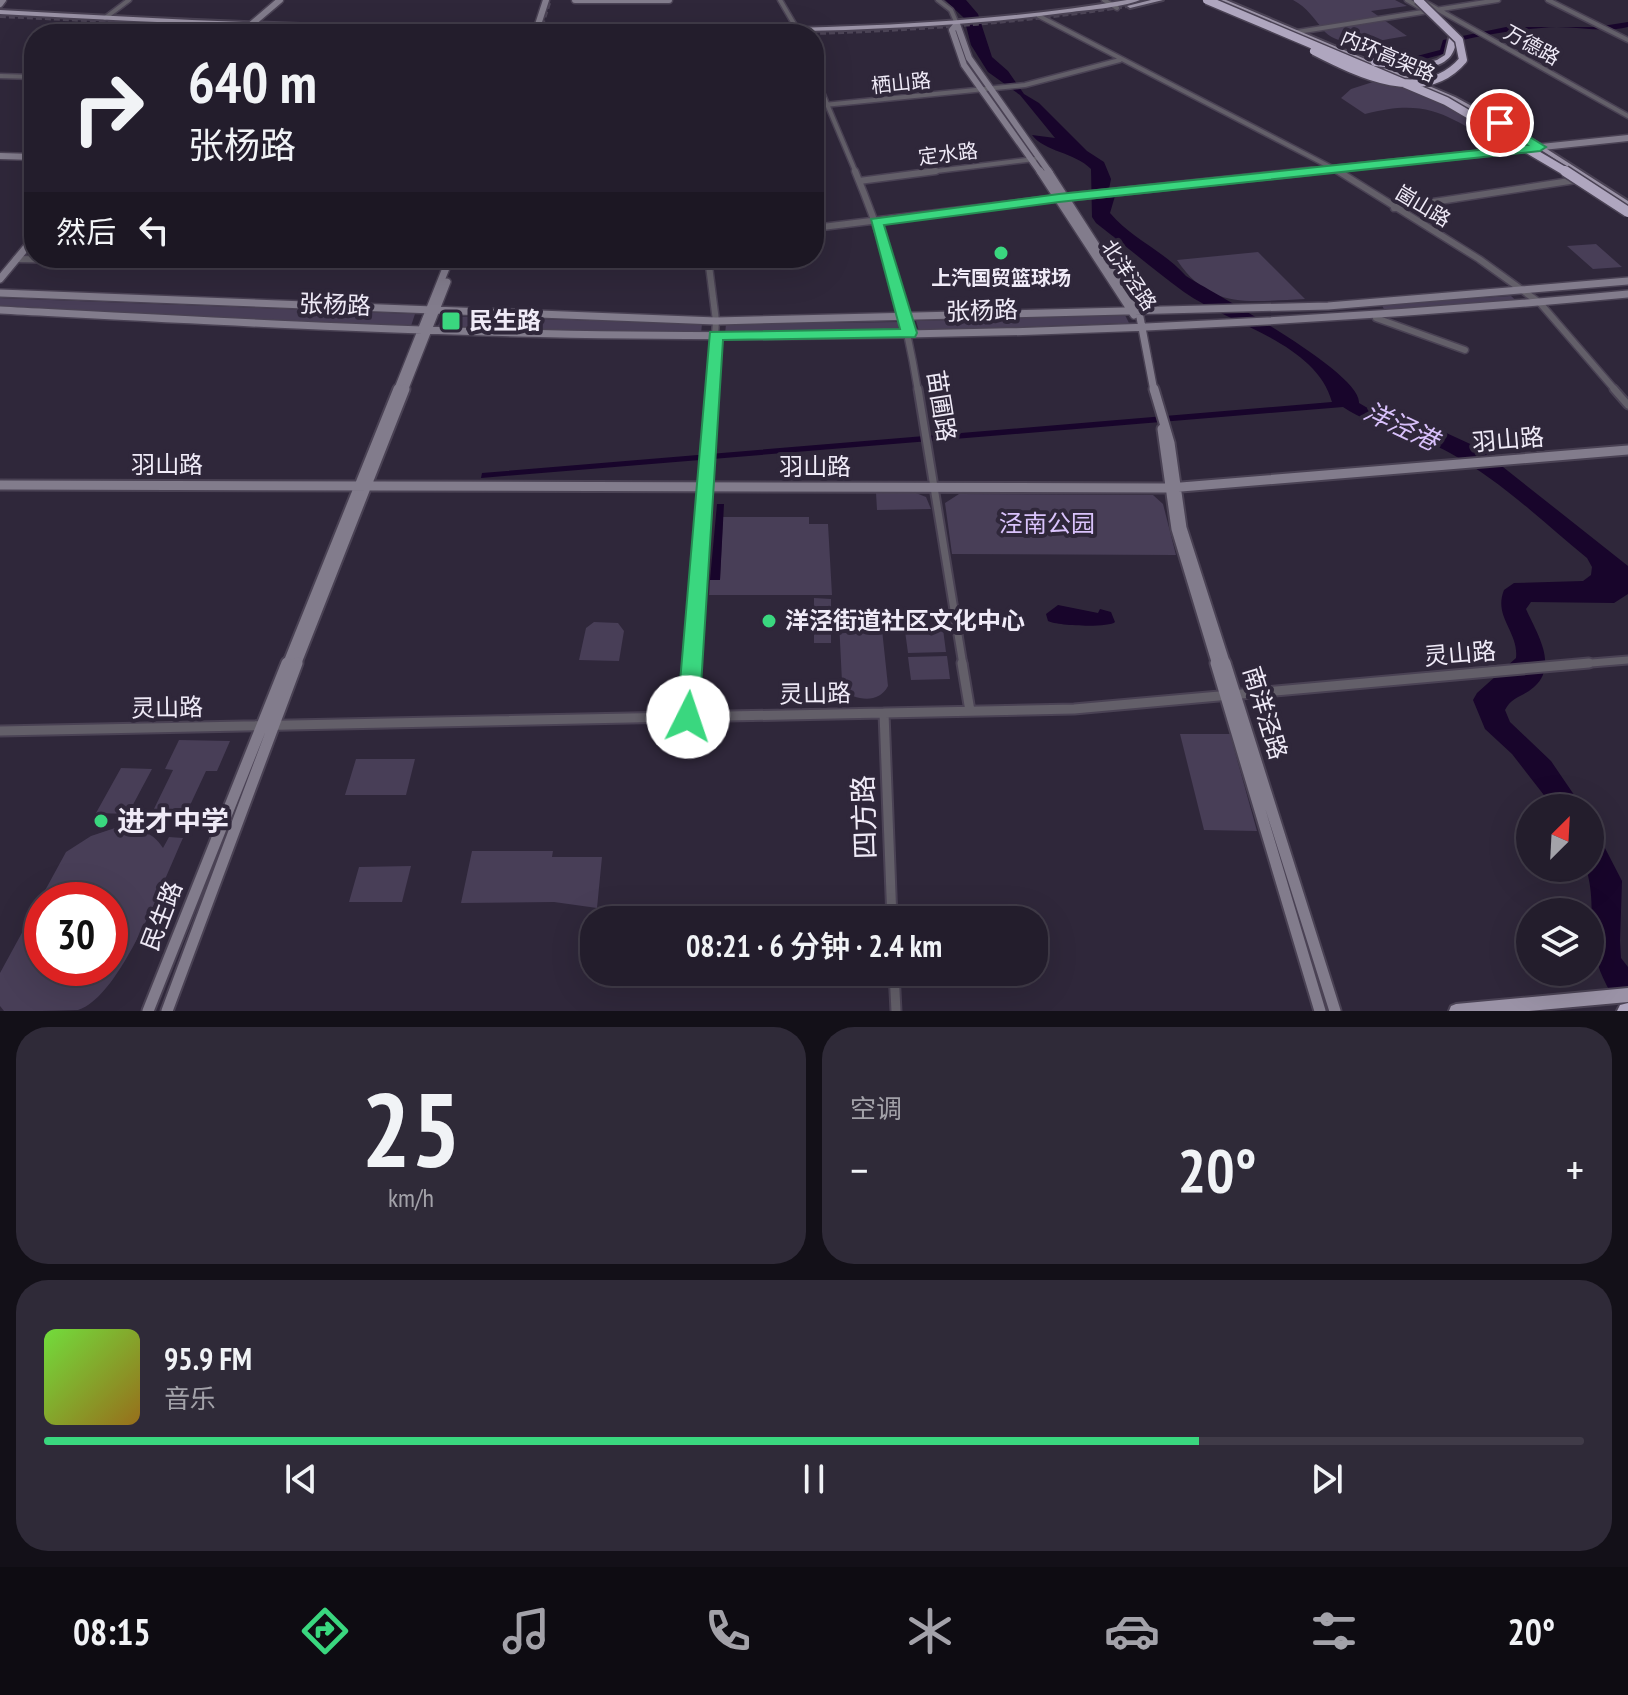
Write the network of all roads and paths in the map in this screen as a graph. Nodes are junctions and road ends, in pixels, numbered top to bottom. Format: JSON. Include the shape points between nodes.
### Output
{"nodes":[{"id":1,"x":129,"y":0,"type":"edge"},
{"id":2,"x":280,"y":0,"type":"edge"},
{"id":3,"x":548,"y":0,"type":"edge"},
{"id":4,"x":575,"y":0,"type":"edge"},
{"id":5,"x":669,"y":0,"type":"edge"},
{"id":6,"x":780,"y":0,"type":"edge"},
{"id":7,"x":938,"y":0,"type":"edge"},
{"id":8,"x":1104,"y":0,"type":"edge"},
{"id":9,"x":1137,"y":0,"type":"edge"},
{"id":10,"x":1160,"y":0,"type":"edge"},
{"id":11,"x":1169,"y":0,"type":"edge"},
{"id":12,"x":1206,"y":0,"type":"edge"},
{"id":13,"x":1219,"y":0,"type":"edge"},
{"id":14,"x":1415,"y":0,"type":"edge"},
{"id":15,"x":1498,"y":0,"type":"edge"},
{"id":16,"x":1548,"y":0,"type":"edge"},
{"id":17,"x":1114,"y":6,"type":"junction"},
{"id":18,"x":1132,"y":7,"type":"dead end"},
{"id":19,"x":1435,"y":8,"type":"junction"},
{"id":20,"x":1423,"y":10,"type":"junction"},
{"id":21,"x":0,"y":15,"type":"edge"},
{"id":22,"x":1041,"y":17,"type":"junction"},
{"id":23,"x":105,"y":18,"type":"junction"},
{"id":24,"x":96,"y":21,"type":"junction"},
{"id":25,"x":135,"y":22,"type":"junction"},
{"id":26,"x":122,"y":23,"type":"junction"},
{"id":27,"x":145,"y":24,"type":"edge"},
{"id":28,"x":212,"y":24,"type":"edge"},
{"id":29,"x":230,"y":24,"type":"edge"},
{"id":30,"x":252,"y":24,"type":"edge"},
{"id":31,"x":541,"y":24,"type":"edge"},
{"id":32,"x":794,"y":24,"type":"edge"},
{"id":33,"x":958,"y":25,"type":"junction"},
{"id":34,"x":824,"y":31,"type":"edge"},
{"id":35,"x":1299,"y":32,"type":"junction"},
{"id":36,"x":1287,"y":34,"type":"junction"},
{"id":37,"x":1628,"y":40,"type":"edge"},
{"id":38,"x":1353,"y":55,"type":"junction"},
{"id":39,"x":1120,"y":60,"type":"junction"},
{"id":40,"x":0,"y":76,"type":"edge"},
{"id":41,"x":24,"y":77,"type":"edge"},
{"id":42,"x":991,"y":89,"type":"junction"},
{"id":43,"x":982,"y":90,"type":"junction"},
{"id":44,"x":824,"y":101,"type":"edge"},
{"id":45,"x":826,"y":107,"type":"junction"},
{"id":46,"x":1628,"y":116,"type":"edge"},
{"id":47,"x":1628,"y":138,"type":"edge"},
{"id":48,"x":1540,"y":147,"type":"junction"},
{"id":49,"x":1528,"y":149,"type":"junction"},
{"id":50,"x":0,"y":156,"type":"edge"},
{"id":51,"x":24,"y":157,"type":"edge"},
{"id":52,"x":1040,"y":159,"type":"junction"},
{"id":53,"x":1031,"y":160,"type":"junction"},
{"id":54,"x":1333,"y":168,"type":"junction"},
{"id":55,"x":1576,"y":180,"type":"junction"},
{"id":56,"x":859,"y":181,"type":"junction"},
{"id":57,"x":1063,"y":198,"type":"junction"},
{"id":58,"x":1628,"y":205,"type":"edge"},
{"id":59,"x":1394,"y":208,"type":"junction"},
{"id":60,"x":1628,"y":214,"type":"edge"},
{"id":61,"x":876,"y":222,"type":"junction"},
{"id":62,"x":824,"y":227,"type":"edge"},
{"id":63,"x":24,"y":250,"type":"edge"},
{"id":64,"x":16,"y":259,"type":"junction"},
{"id":65,"x":24,"y":259,"type":"edge"},
{"id":66,"x":449,"y":268,"type":"edge"},
{"id":67,"x":709,"y":268,"type":"edge"},
{"id":68,"x":0,"y":279,"type":"edge"},
{"id":69,"x":1628,"y":281,"type":"edge"},
{"id":70,"x":1525,"y":292,"type":"junction"},
{"id":71,"x":0,"y":293,"type":"edge"},
{"id":72,"x":1628,"y":294,"type":"edge"},
{"id":73,"x":1540,"y":303,"type":"junction"},
{"id":74,"x":0,"y":310,"type":"edge"},
{"id":75,"x":433,"y":312,"type":"junction"},
{"id":76,"x":1135,"y":312,"type":"junction"},
{"id":77,"x":1376,"y":318,"type":"junction"},
{"id":78,"x":907,"y":319,"type":"junction"},
{"id":79,"x":716,"y":321,"type":"junction"},
{"id":80,"x":1144,"y":326,"type":"junction"},
{"id":81,"x":425,"y":329,"type":"junction"},
{"id":82,"x":909,"y":333,"type":"junction"},
{"id":83,"x":716,"y":335,"type":"junction"},
{"id":84,"x":1465,"y":350,"type":"dead end"},
{"id":85,"x":1628,"y":405,"type":"edge"},
{"id":86,"x":1628,"y":450,"type":"edge"},
{"id":87,"x":0,"y":485,"type":"edge"},
{"id":88,"x":365,"y":487,"type":"junction"},
{"id":89,"x":705,"y":487,"type":"junction"},
{"id":90,"x":934,"y":488,"type":"junction"},
{"id":91,"x":1172,"y":488,"type":"junction"},
{"id":92,"x":1628,"y":660,"type":"edge"},
{"id":93,"x":1231,"y":694,"type":"junction"},
{"id":94,"x":970,"y":711,"type":"junction"},
{"id":95,"x":884,"y":713,"type":"junction"},
{"id":96,"x":688,"y":717,"type":"junction"},
{"id":97,"x":266,"y":726,"type":"junction"},
{"id":98,"x":0,"y":731,"type":"edge"},
{"id":99,"x":891,"y":906,"type":"edge"},
{"id":100,"x":895,"y":986,"type":"edge"},
{"id":101,"x":1628,"y":995,"type":"edge"},
{"id":102,"x":148,"y":1011,"type":"edge"},
{"id":103,"x":167,"y":1011,"type":"edge"},
{"id":104,"x":896,"y":1011,"type":"edge"},
{"id":105,"x":1320,"y":1011,"type":"edge"},
{"id":106,"x":1335,"y":1011,"type":"edge"},
{"id":107,"x":1456,"y":1011,"type":"edge"}],
"edges":[{"from":1,"to":23,"type":"street"},
{"from":2,"to":30,"type":"main road"},
{"from":3,"to":31,"type":"main road"},
{"from":4,"to":5,"type":"main road"},
{"from":6,"to":32,"type":"street"},
{"from":7,"to":33,"type":"street","name":"北洋泾路"},
{"from":8,"to":17,"type":"street"},
{"from":9,"to":17,"type":"main road"},
{"from":10,"to":17,"type":"main road"},
{"from":11,"to":18,"type":"main road"},
{"from":12,"to":14,"type":"highway","bridge":true,"via":[[1357,73],[1415,83],[1450,74],[1464,54],[1449,26]]},
{"from":12,"to":36,"type":"main road"},
{"from":12,"to":60,"type":"highway","name":"内环高架路","bridge":true,"via":[[1446,101],[1514,138]]},
{"from":13,"to":35,"type":"main road"},
{"from":13,"to":38,"type":"highway","name":"内环高架路","bridge":true},
{"from":14,"to":19,"type":"street","name":"万德路"},
{"from":14,"to":20,"type":"street"},
{"from":14,"to":38,"type":"highway","bridge":true,"via":[[1452,40],[1448,58],[1406,67]]},
{"from":15,"to":19,"type":"street"},
{"from":16,"to":37,"type":"street"},
{"from":17,"to":22,"type":"main road"},
{"from":19,"to":20,"type":"street"},
{"from":19,"to":46,"type":"street","name":"万德路"},
{"from":20,"to":35,"type":"street"},
{"from":21,"to":23,"type":"main road"},
{"from":21,"to":24,"type":"main road"},
{"from":22,"to":33,"type":"main road"},
{"from":22,"to":39,"type":"street","name":"崮山路"},
{"from":23,"to":29,"type":"main road"},
{"from":24,"to":25,"type":"main road"},
{"from":24,"to":26,"type":"main road"},
{"from":25,"to":26,"type":"main road"},
{"from":25,"to":28,"type":"main road"},
{"from":26,"to":27,"type":"main road"},
{"from":33,"to":34,"type":"main road"},
{"from":33,"to":42,"type":"main road","name":"北洋泾路","via":[[962,45]]},
{"from":33,"to":43,"type":"main road","name":"北洋泾路","via":[[957,51]]},
{"from":35,"to":36,"type":"street"},
{"from":35,"to":48,"type":"main road","via":[[1440,91]]},
{"from":36,"to":49,"type":"main road","via":[[1407,84]]},
{"from":38,"to":58,"type":"highway","name":"内环高架路","bridge":true,"via":[[1463,104]]},
{"from":39,"to":42,"type":"street","name":"栖山路"},
{"from":39,"to":54,"type":"street","name":"崮山路","via":[[1193,92]]},
{"from":40,"to":41,"type":"street"},
{"from":42,"to":43,"type":"street","name":"栖山路"},
{"from":42,"to":52,"type":"main road","name":"北洋泾路"},
{"from":43,"to":45,"type":"street","name":"栖山路"},
{"from":43,"to":53,"type":"main road","name":"北洋泾路"},
{"from":44,"to":45,"type":"street","name":"苗圃路"},
{"from":45,"to":56,"type":"street","name":"苗圃路"},
{"from":47,"to":48,"type":"main road"},
{"from":48,"to":49,"type":"main road"},
{"from":48,"to":58,"type":"main road"},
{"from":49,"to":54,"type":"main road"},
{"from":49,"to":55,"type":"main road"},
{"from":50,"to":51,"type":"main road"},
{"from":52,"to":53,"type":"street","name":"定水路"},
{"from":52,"to":57,"type":"main road","name":"北洋泾路"},
{"from":53,"to":56,"type":"street","name":"定水路"},
{"from":53,"to":57,"type":"main road","name":"北洋泾路"},
{"from":54,"to":57,"type":"main road"},
{"from":54,"to":59,"type":"street","name":"崮山路"},
{"from":55,"to":59,"type":"street"},
{"from":55,"to":60,"type":"main road"},
{"from":56,"to":61,"type":"street","name":"苗圃路"},
{"from":57,"to":61,"type":"street"},
{"from":57,"to":76,"type":"main road","name":"北洋泾路"},
{"from":59,"to":70,"type":"street","name":"崮山路"},
{"from":61,"to":62,"type":"street"},
{"from":61,"to":78,"type":"street","name":"苗圃路"},
{"from":63,"to":64,"type":"main road"},
{"from":64,"to":65,"type":"street"},
{"from":64,"to":68,"type":"main road"},
{"from":66,"to":75,"type":"main road","name":"民生路"},
{"from":67,"to":79,"type":"street"},
{"from":69,"to":70,"type":"main road","name":"张杨路"},
{"from":70,"to":73,"type":"street","name":"崮山路"},
{"from":70,"to":76,"type":"main road","name":"张杨路"},
{"from":71,"to":75,"type":"main road","name":"张杨路"},
{"from":72,"to":73,"type":"main road","name":"张杨路"},
{"from":73,"to":77,"type":"main road","name":"张杨路"},
{"from":73,"to":85,"type":"street","name":"崮山路"},
{"from":74,"to":81,"type":"main road","name":"张杨路"},
{"from":75,"to":79,"type":"main road","name":"张杨路"},
{"from":75,"to":81,"type":"main road","name":"民生路"},
{"from":76,"to":78,"type":"main road","name":"张杨路"},
{"from":76,"to":80,"type":"main road","name":"北洋泾路"},
{"from":77,"to":80,"type":"main road","name":"张杨路"},
{"from":77,"to":84,"type":"street"},
{"from":78,"to":79,"type":"main road","name":"张杨路"},
{"from":78,"to":82,"type":"street","name":"苗圃路"},
{"from":79,"to":83,"type":"street"},
{"from":80,"to":82,"type":"main road","name":"张杨路"},
{"from":80,"to":91,"type":"main road","name":"南洋泾路"},
{"from":81,"to":83,"type":"main road","name":"张杨路"},
{"from":81,"to":88,"type":"main road","name":"民生路"},
{"from":82,"to":83,"type":"main road","name":"张杨路"},
{"from":82,"to":90,"type":"street","name":"苗圃路"},
{"from":83,"to":89,"type":"street"},
{"from":86,"to":91,"type":"main road","name":"羽山路"},
{"from":87,"to":88,"type":"main road","name":"羽山路"},
{"from":88,"to":89,"type":"main road","name":"羽山路"},
{"from":88,"to":97,"type":"main road","name":"民生路"},
{"from":89,"to":90,"type":"main road","name":"羽山路"},
{"from":89,"to":96,"type":"street"},
{"from":90,"to":91,"type":"main road","name":"羽山路"},
{"from":90,"to":94,"type":"street","name":"苗圃路"},
{"from":91,"to":93,"type":"main road","name":"南洋泾路","via":[[1176,529]]},
{"from":92,"to":93,"type":"street","name":"灵山路"},
{"from":93,"to":94,"type":"street","name":"灵山路","via":[[1104,707]]},
{"from":93,"to":105,"type":"main road","name":"南洋泾路"},
{"from":93,"to":106,"type":"main road","name":"南洋泾路"},
{"from":94,"to":95,"type":"street","name":"灵山路"},
{"from":95,"to":96,"type":"street","name":"灵山路"},
{"from":95,"to":99,"type":"street","name":"四方路"},
{"from":96,"to":97,"type":"street","name":"灵山路"},
{"from":97,"to":98,"type":"street","name":"灵山路"},
{"from":97,"to":102,"type":"main road","name":"民生路"},
{"from":97,"to":103,"type":"main road","name":"民生路"},
{"from":100,"to":104,"type":"street"},
{"from":101,"to":107,"type":"main road"}]}
